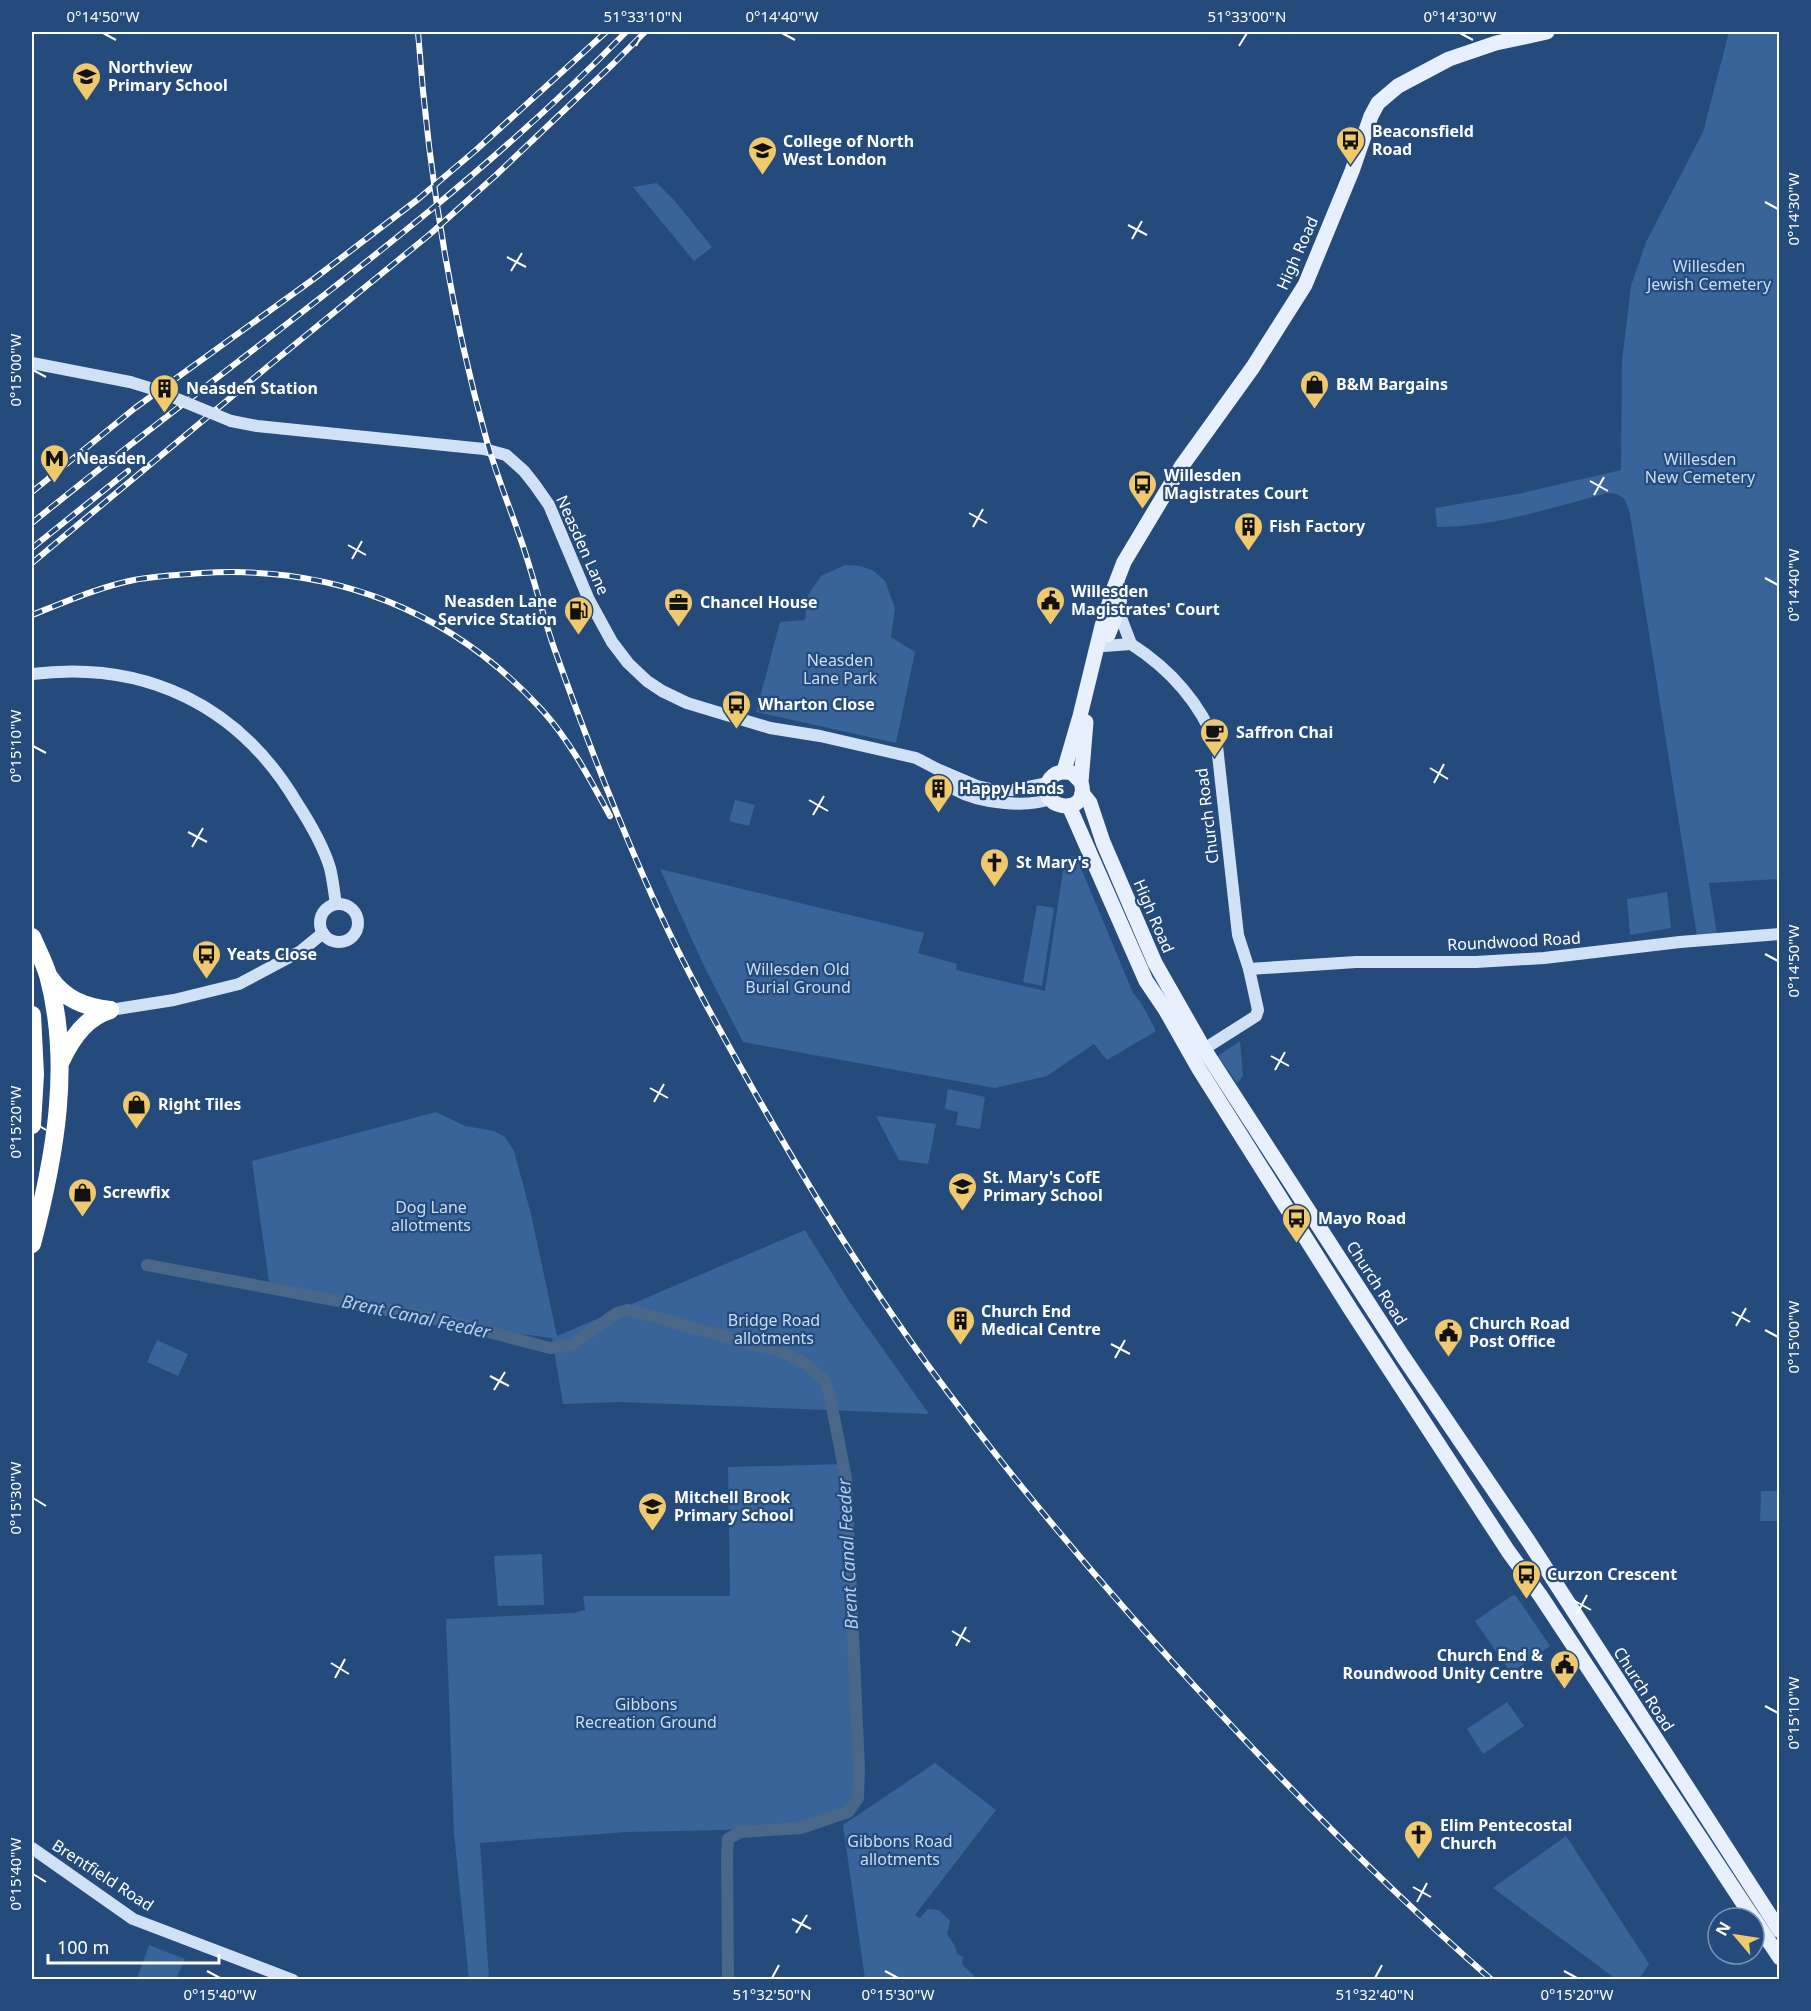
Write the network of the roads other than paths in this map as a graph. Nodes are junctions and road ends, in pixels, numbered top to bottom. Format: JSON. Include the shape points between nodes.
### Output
{"nodes":[{"id":1,"x":1547,"y":32,"type":"edge"},
{"id":2,"x":32,"y":363,"type":"edge"},
{"id":3,"x":1124,"y":562,"type":"junction"},
{"id":4,"x":1119,"y":610,"type":"junction"},
{"id":5,"x":1131,"y":644,"type":"junction"},
{"id":6,"x":1104,"y":646,"type":"junction"},
{"id":7,"x":32,"y":674,"type":"edge"},
{"id":8,"x":937,"y":769,"type":"junction"},
{"id":9,"x":1064,"y":771,"type":"junction"},
{"id":10,"x":1048,"y":783,"type":"junction"},
{"id":11,"x":1082,"y":788,"type":"junction"},
{"id":12,"x":1050,"y":799,"type":"junction"},
{"id":13,"x":1069,"y":806,"type":"junction"},
{"id":14,"x":336,"y":904,"type":"junction"},
{"id":15,"x":323,"y":933,"type":"junction"},
{"id":16,"x":1779,"y":934,"type":"edge"},
{"id":17,"x":32,"y":937,"type":"edge"},
{"id":18,"x":1249,"y":969,"type":"junction"},
{"id":19,"x":47,"y":972,"type":"junction"},
{"id":20,"x":110,"y":1010,"type":"junction"},
{"id":21,"x":32,"y":1016,"type":"edge"},
{"id":22,"x":1198,"y":1053,"type":"junction"},
{"id":23,"x":60,"y":1064,"type":"junction"},
{"id":24,"x":32,"y":1125,"type":"edge"},
{"id":25,"x":32,"y":1244,"type":"edge"},
{"id":26,"x":32,"y":1848,"type":"edge"},
{"id":27,"x":1746,"y":1906,"type":"edge"},
{"id":28,"x":1779,"y":1931,"type":"edge"},
{"id":29,"x":1766,"y":1937,"type":"edge"},
{"id":30,"x":1779,"y":1958,"type":"edge"},
{"id":31,"x":293,"y":1980,"type":"edge"}],
"edges":[{"from":1,"to":3,"type":"main road","name":"High Road","via":[[1449,59],[1398,86],[1378,103],[1305,285],[1253,367],[1181,467]]},
{"from":2,"to":8,"type":"main road","name":"Neasden Lane","bridge":true,"via":[[130,382],[231,421],[484,448],[506,455],[524,471],[549,505],[589,600],[612,642],[647,681],[695,706],[770,728],[916,758]]},
{"from":3,"to":4,"type":"main road","name":"High Road"},
{"from":3,"to":9,"type":"main road","name":"High Road","via":[[1102,626]]},
{"from":4,"to":5,"type":"main road"},
{"from":4,"to":6,"type":"main road","name":"High Road"},
{"from":5,"to":6,"type":"main road"},
{"from":5,"to":18,"type":"main road","name":"Church Road","via":[[1185,690],[1209,724],[1217,746],[1238,935]]},
{"from":6,"to":11,"type":"main road","name":"High Road","via":[[1087,718]]},
{"from":7,"to":14,"type":"main road","via":[[73,671],[134,678],[186,696],[234,727],[282,777],[315,833],[330,868]]},
{"from":8,"to":10,"type":"main road","name":"Neasden Lane","via":[[995,790]]},
{"from":8,"to":12,"type":"main road","name":"Neasden Lane","via":[[955,789],[980,799],[1009,803]]},
{"from":9,"to":10,"type":"main road"},
{"from":9,"to":11,"type":"main road","via":[[1076,775]]},
{"from":10,"to":12,"type":"main road"},
{"from":11,"to":13,"type":"main road","via":[[1077,802]]},
{"from":11,"to":22,"type":"main road","name":"High Road","via":[[1155,963]]},
{"from":12,"to":13,"type":"main road","via":[[1057,805]]},
{"from":13,"to":22,"type":"main road","name":"High Road","via":[[1144,977]]},
{"from":14,"to":15,"type":"main road","via":[[321,918]]},
{"from":14,"to":15,"type":"main road","via":[[347,905],[357,916],[357,932],[346,942],[337,943]]},
{"from":15,"to":20,"type":"main road","via":[[301,951],[238,984]]},
{"from":16,"to":18,"type":"main road","name":"Roundwood Road","via":[[1476,963],[1356,962]]},
{"from":17,"to":19,"type":"highway"},
{"from":18,"to":22,"type":"main road","name":"Church Road","via":[[1256,1016]]},
{"from":19,"to":20,"type":"highway","via":[[58,988],[73,999]]},
{"from":19,"to":23,"type":"highway"},
{"from":20,"to":23,"type":"highway","via":[[79,1031]]},
{"from":21,"to":24,"type":"highway"},
{"from":22,"to":27,"type":"main road","via":[[1351,1310]]},
{"from":22,"to":28,"type":"main road","name":"Church Road","via":[[1529,1542]]},
{"from":23,"to":25,"type":"highway","via":[[57,1121]]},
{"from":26,"to":31,"type":"main road","name":"Brentfield Road","via":[[133,1918]]},
{"from":29,"to":30,"type":"main road"}]}
